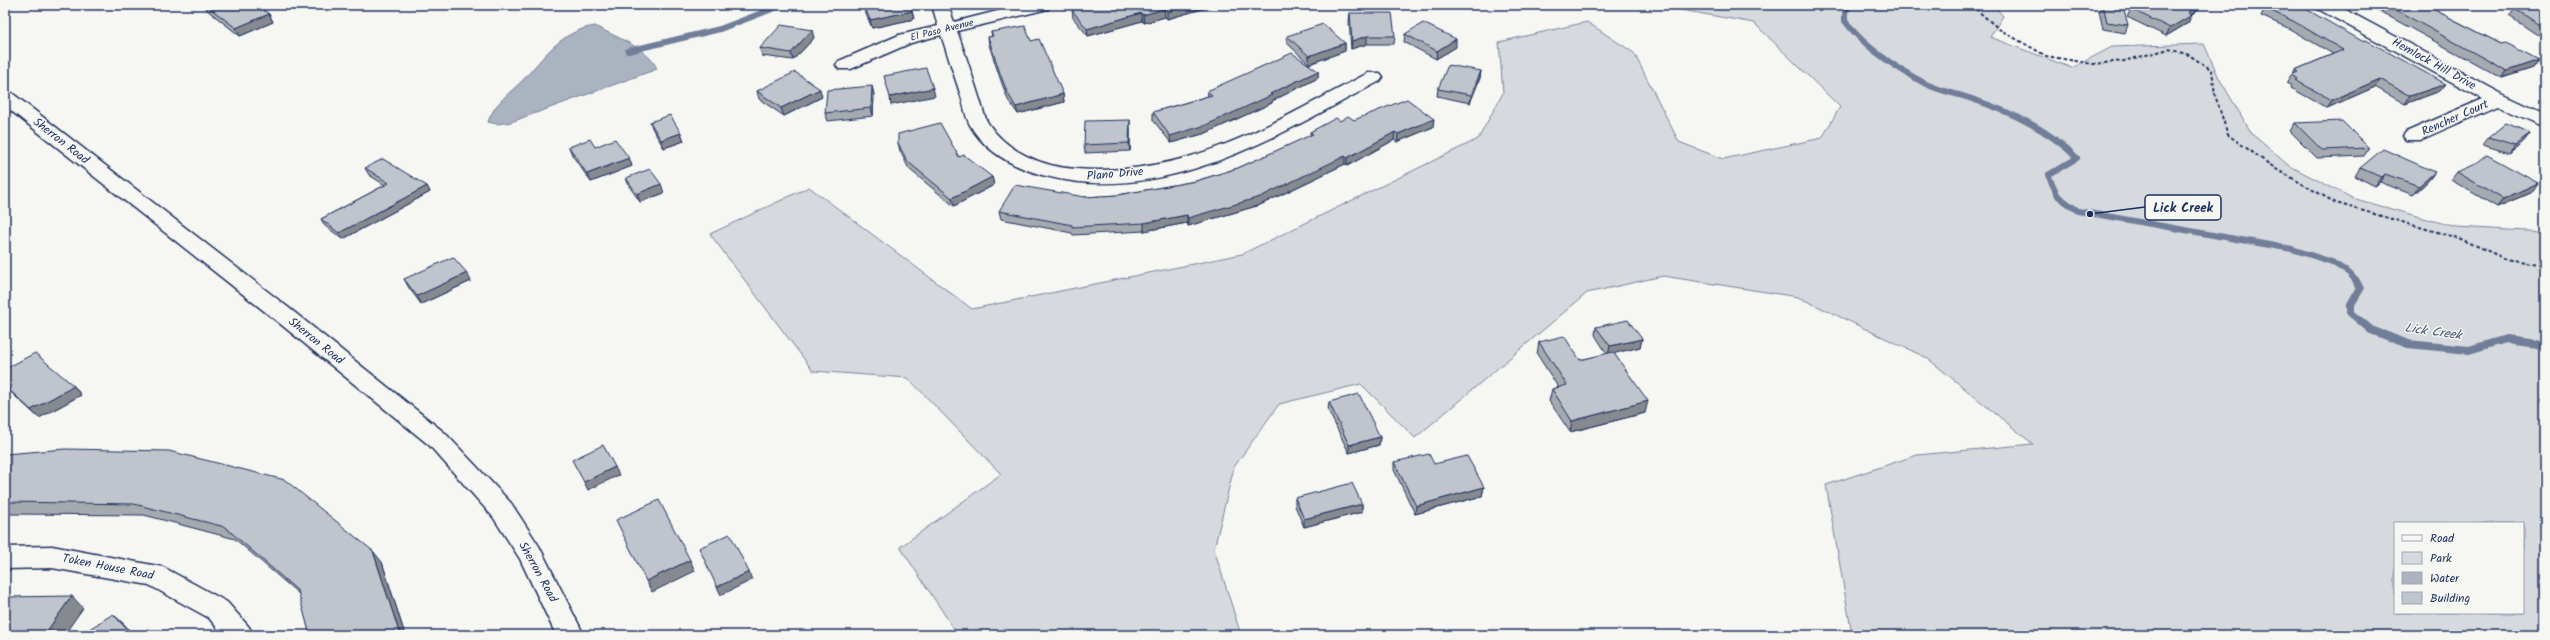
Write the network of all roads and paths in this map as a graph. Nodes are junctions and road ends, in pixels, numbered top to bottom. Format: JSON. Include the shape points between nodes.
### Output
{"nodes":[{"id":1,"x":940,"y":5,"type":"edge"},
{"id":2,"x":1042,"y":5,"type":"edge"},
{"id":3,"x":1971,"y":5,"type":"edge"},
{"id":4,"x":2324,"y":5,"type":"edge"},
{"id":5,"x":947,"y":29,"type":"junction"},
{"id":6,"x":845,"y":65,"type":"dead end"},
{"id":7,"x":1374,"y":77,"type":"dead end"},
{"id":8,"x":5,"y":97,"type":"edge"},
{"id":9,"x":2497,"y":99,"type":"junction"},
{"id":10,"x":2545,"y":121,"type":"edge"},
{"id":11,"x":2413,"y":136,"type":"dead end"},
{"id":12,"x":2545,"y":265,"type":"edge"},
{"id":13,"x":5,"y":558,"type":"edge"},
{"id":14,"x":239,"y":635,"type":"edge"},
{"id":15,"x":570,"y":635,"type":"edge"}],
"edges":[{"from":1,"to":5,"type":"street","name":"Plano Drive"},
{"from":2,"to":5,"type":"street","name":"El Paso Avenue"},
{"from":3,"to":12,"type":"path","via":[[2000,29],[2046,56],[2093,64],[2124,61],[2169,49],[2189,55],[2212,70],[2215,95],[2228,134],[2276,169],[2336,203],[2461,239],[2506,259]]},
{"from":4,"to":9,"type":"street","name":"Hemlock Hill Drive"},
{"from":5,"to":6,"type":"street","name":"El Paso Avenue","via":[[891,44]]},
{"from":5,"to":7,"type":"street","name":"Plano Drive","via":[[979,124],[986,136],[1000,150],[1022,163],[1084,177],[1134,174],[1194,162],[1233,150],[1265,136]]},
{"from":8,"to":15,"type":"street","name":"Sherron Road","via":[[437,439],[502,510],[530,553]]},
{"from":9,"to":10,"type":"street","name":"Hemlock Hill Drive"},
{"from":9,"to":11,"type":"street","name":"Rencher Court"},
{"from":13,"to":14,"type":"street","name":"Token House Road","via":[[52,557],[154,575],[218,610]]}]}
